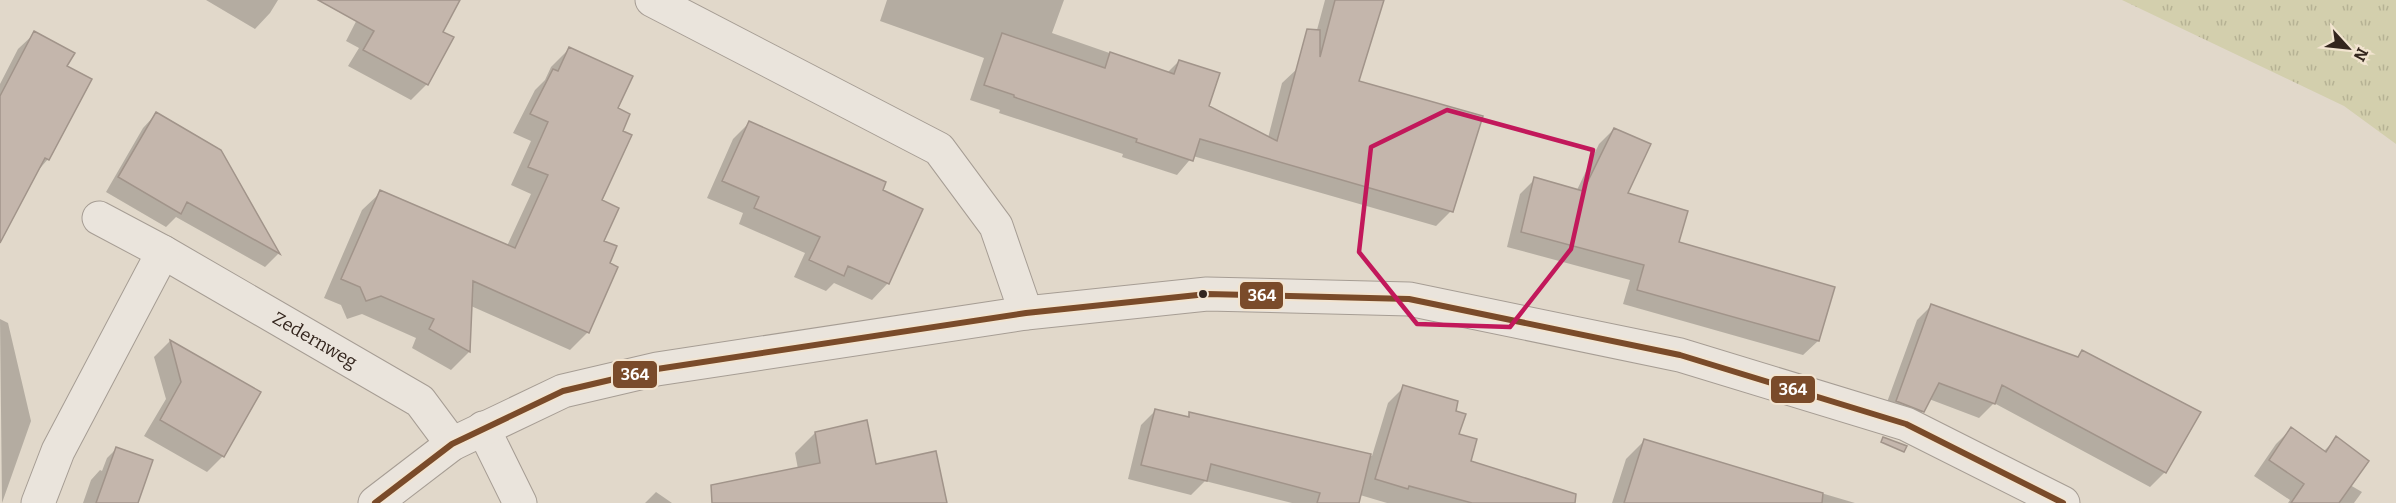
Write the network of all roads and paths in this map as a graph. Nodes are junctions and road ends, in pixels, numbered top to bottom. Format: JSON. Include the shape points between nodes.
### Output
{"nodes":[{"id":1,"x":652,"y":0,"type":"edge"},
{"id":2,"x":99,"y":218,"type":"dead end"},
{"id":3,"x":163,"y":252,"type":"junction"},
{"id":4,"x":1026,"y":314,"type":"junction"},
{"id":5,"x":483,"y":428,"type":"junction"},
{"id":6,"x":452,"y":444,"type":"junction"},
{"id":7,"x":38,"y":503,"type":"edge"},
{"id":8,"x":375,"y":503,"type":"edge"},
{"id":9,"x":520,"y":503,"type":"edge"},
{"id":10,"x":2063,"y":503,"type":"edge"}],
"edges":[{"from":1,"to":4,"type":"street","via":[[939,149],[996,226]]},
{"from":2,"to":3,"type":"street","name":"Zedernweg"},
{"from":3,"to":6,"type":"street","name":"Zedernweg","via":[[420,401]]},
{"from":3,"to":7,"type":"street","via":[[58,451]]},
{"from":4,"to":5,"type":"street","via":[[657,369],[563,391]]},
{"from":4,"to":10,"type":"street","via":[[1207,294],[1409,299],[1680,355],[1906,424]]},
{"from":5,"to":6,"type":"street"},
{"from":5,"to":9,"type":"street"},
{"from":6,"to":8,"type":"street"}]}
